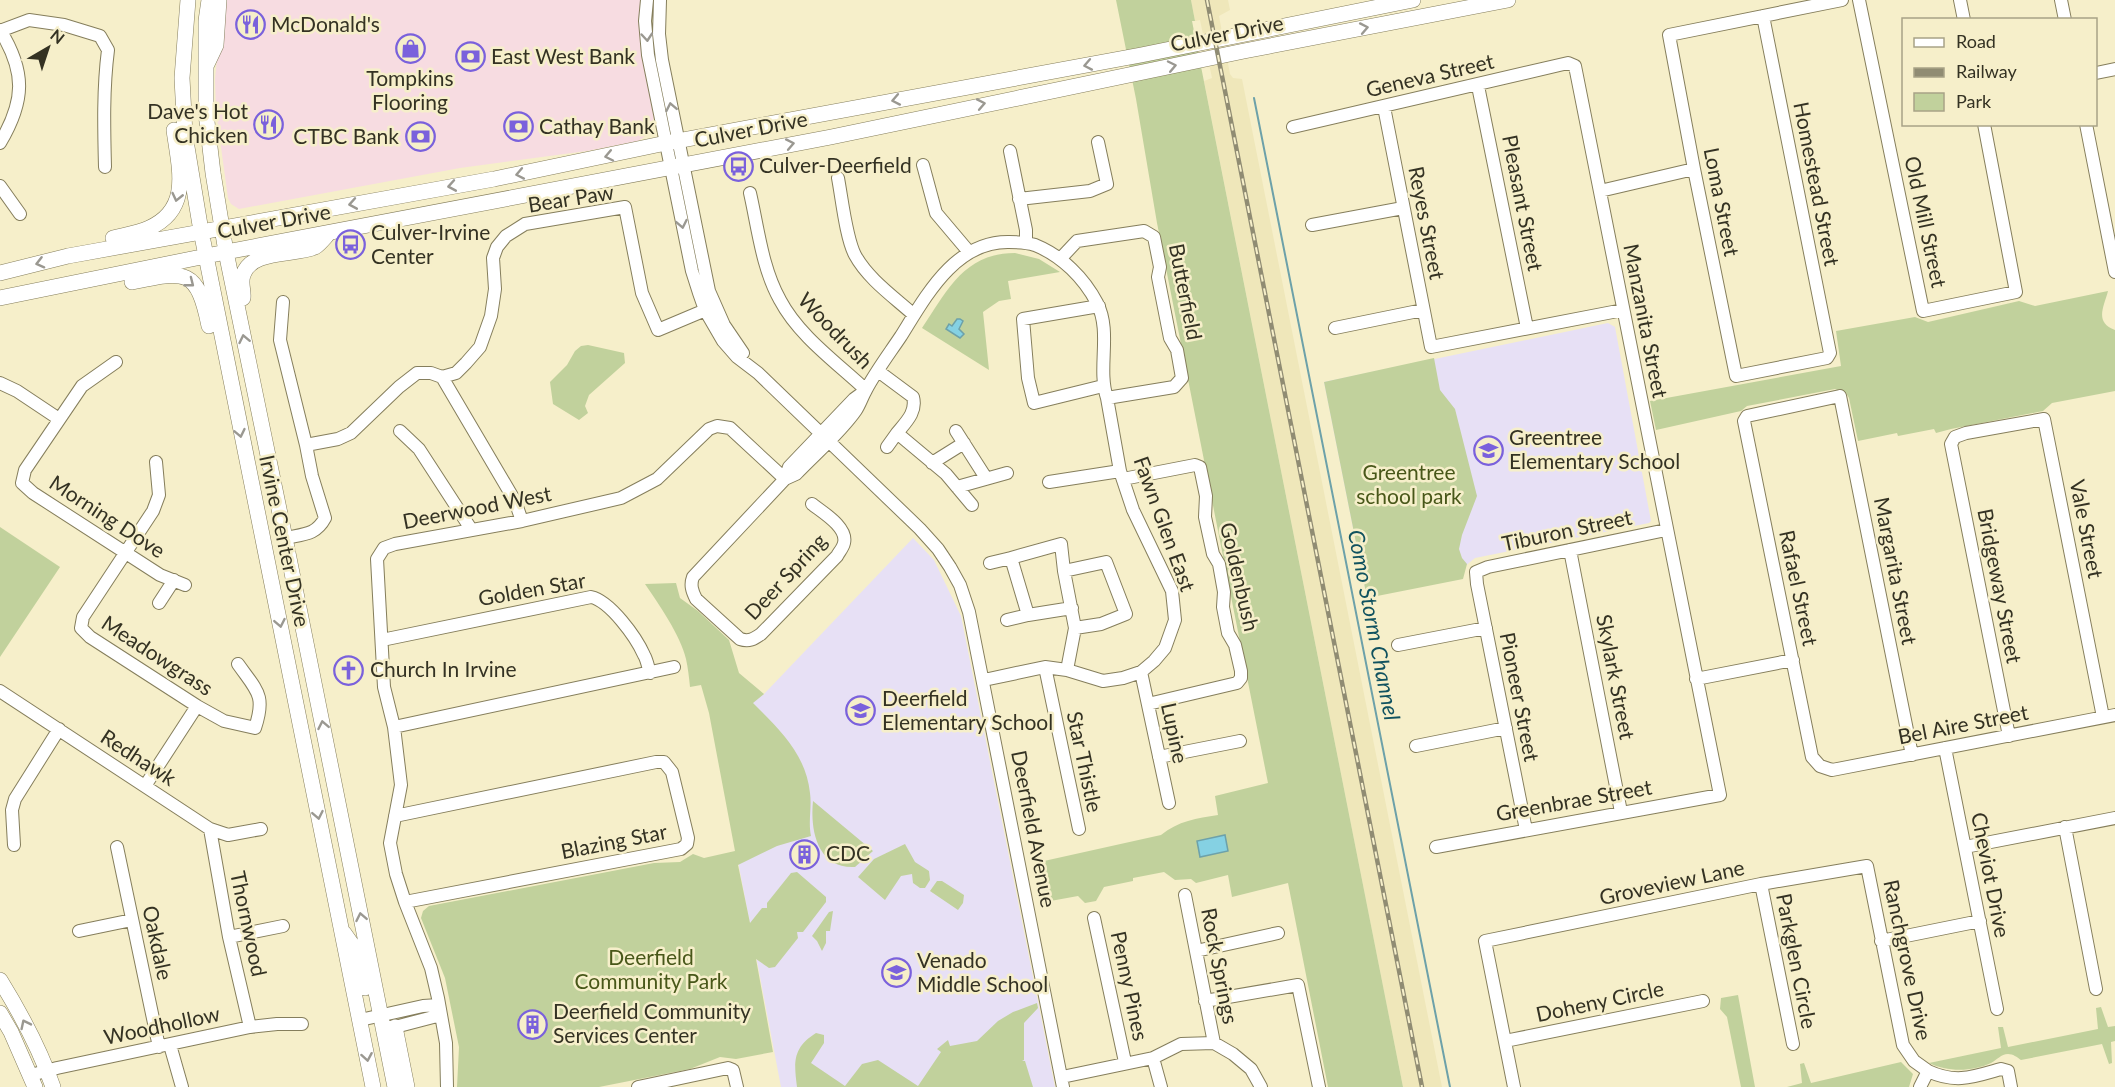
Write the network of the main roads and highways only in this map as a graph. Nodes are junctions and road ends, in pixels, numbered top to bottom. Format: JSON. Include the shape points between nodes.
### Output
{"nodes":[{"id":1,"x":188,"y":0,"type":"edge"},
{"id":2,"x":209,"y":0,"type":"edge"},
{"id":3,"x":219,"y":0,"type":"edge"},
{"id":4,"x":1413,"y":0,"type":"edge"},
{"id":5,"x":1508,"y":0,"type":"edge"},
{"id":6,"x":184,"y":35,"type":"junction"},
{"id":7,"x":205,"y":69,"type":"junction"},
{"id":8,"x":494,"y":179,"type":"junction"},
{"id":9,"x":472,"y":205,"type":"junction"},
{"id":10,"x":222,"y":227,"type":"junction"},
{"id":11,"x":201,"y":231,"type":"junction"},
{"id":12,"x":329,"y":233,"type":"junction"},
{"id":13,"x":226,"y":252,"type":"junction"},
{"id":14,"x":68,"y":256,"type":"junction"},
{"id":15,"x":206,"y":256,"type":"junction"},
{"id":16,"x":0,"y":273,"type":"edge"},
{"id":17,"x":32,"y":292,"type":"junction"},
{"id":18,"x":0,"y":298,"type":"edge"},
{"id":19,"x":239,"y":313,"type":"junction"},
{"id":20,"x":235,"y":410,"type":"junction"},
{"id":21,"x":0,"y":980,"type":"edge"},
{"id":22,"x":0,"y":1012,"type":"edge"},
{"id":23,"x":378,"y":1021,"type":"junction"},
{"id":24,"x":33,"y":1081,"type":"edge"},
{"id":25,"x":52,"y":1087,"type":"edge"},
{"id":26,"x":373,"y":1087,"type":"edge"},
{"id":27,"x":395,"y":1087,"type":"edge"},
{"id":28,"x":406,"y":1087,"type":"edge"}],
"edges":[{"from":1,"to":6,"type":"main road","name":"Irvine Center Drive"},
{"from":2,"to":7,"type":"main road","name":"Irvine Center Drive"},
{"from":3,"to":7,"type":"main road","via":[[216,45]]},
{"from":4,"to":8,"type":"main road","name":"Culver Drive","one_way":true},
{"from":9,"to":5,"type":"main road","name":"Culver Drive","one_way":true},
{"from":6,"to":11,"type":"main road","name":"Irvine Center Drive","via":[[185,135]]},
{"from":6,"to":14,"type":"main road","one_way":true,"via":[[173,94],[180,190],[172,212],[147,230],[85,246]]},
{"from":7,"to":10,"type":"main road","name":"Irvine Center Drive","via":[[208,134]]},
{"from":8,"to":9,"type":"main road"},
{"from":8,"to":10,"type":"main road","name":"Culver Drive","one_way":true},
{"from":9,"to":12,"type":"main road","name":"Culver Drive"},
{"from":10,"to":11,"type":"main road","name":"Culver Drive"},
{"from":10,"to":13,"type":"main road","name":"Irvine Center Drive"},
{"from":11,"to":14,"type":"main road","name":"Culver Drive"},
{"from":11,"to":15,"type":"main road","name":"Irvine Center Drive"},
{"from":12,"to":13,"type":"main road","name":"Culver Drive"},
{"from":12,"to":19,"type":"main road","via":[[316,246],[264,257],[248,267],[243,275],[244,296]]},
{"from":13,"to":15,"type":"main road","name":"Culver Drive"},
{"from":13,"to":19,"type":"main road","name":"Irvine Center Drive"},
{"from":14,"to":16,"type":"main road","name":"Culver Drive","one_way":true},
{"from":15,"to":17,"type":"main road","name":"Culver Drive"},
{"from":15,"to":20,"type":"main road","name":"Irvine Center Drive"},
{"from":17,"to":18,"type":"main road","name":"Culver Drive"},
{"from":17,"to":20,"type":"main road","one_way":true,"via":[[52,297],[171,274],[184,277],[201,294],[225,402]]},
{"from":23,"to":19,"type":"main road","name":"Irvine Center Drive","one_way":true},
{"from":20,"to":23,"type":"main road","name":"Irvine Center Drive","one_way":true,"via":[[340,927]]},
{"from":25,"to":21,"type":"main road","one_way":true,"via":[[22,1017]]},
{"from":22,"to":24,"type":"main road"},
{"from":23,"to":26,"type":"main road","name":"Irvine Center Drive","one_way":true},
{"from":23,"to":27,"type":"main road","name":"Irvine Center Drive"},
{"from":23,"to":28,"type":"main road"}]}
